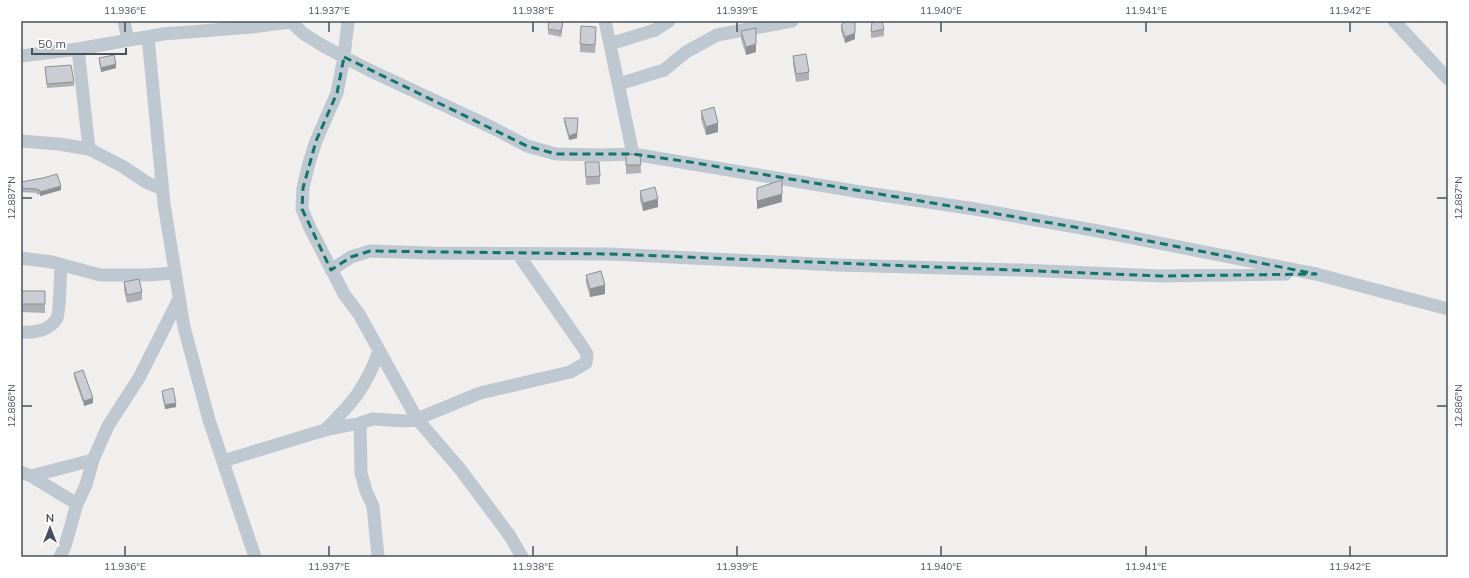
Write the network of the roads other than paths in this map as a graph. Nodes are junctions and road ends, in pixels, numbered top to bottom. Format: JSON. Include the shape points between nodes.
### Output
{"nodes":[{"id":1,"x":124,"y":21,"type":"edge"},
{"id":2,"x":291,"y":21,"type":"edge"},
{"id":3,"x":348,"y":21,"type":"edge"},
{"id":4,"x":605,"y":21,"type":"edge"},
{"id":5,"x":669,"y":21,"type":"edge"},
{"id":6,"x":792,"y":21,"type":"edge"},
{"id":7,"x":1394,"y":21,"type":"edge"},
{"id":8,"x":148,"y":36,"type":"junction"},
{"id":9,"x":128,"y":40,"type":"junction"},
{"id":10,"x":610,"y":44,"type":"junction"},
{"id":11,"x":78,"y":49,"type":"junction"},
{"id":12,"x":21,"y":56,"type":"edge"},
{"id":13,"x":344,"y":57,"type":"junction"},
{"id":14,"x":1448,"y":79,"type":"edge"},
{"id":15,"x":619,"y":84,"type":"junction"},
{"id":16,"x":21,"y":141,"type":"edge"},
{"id":17,"x":90,"y":150,"type":"junction"},
{"id":18,"x":633,"y":154,"type":"junction"},
{"id":19,"x":162,"y":189,"type":"junction"},
{"id":20,"x":518,"y":254,"type":"junction"},
{"id":21,"x":21,"y":258,"type":"edge"},
{"id":22,"x":61,"y":266,"type":"junction"},
{"id":23,"x":331,"y":270,"type":"junction"},
{"id":24,"x":175,"y":273,"type":"junction"},
{"id":25,"x":1316,"y":274,"type":"junction"},
{"id":26,"x":180,"y":299,"type":"junction"},
{"id":27,"x":1448,"y":309,"type":"edge"},
{"id":28,"x":21,"y":332,"type":"edge"},
{"id":29,"x":379,"y":351,"type":"junction"},
{"id":30,"x":417,"y":419,"type":"junction"},
{"id":31,"x":360,"y":423,"type":"junction"},
{"id":32,"x":325,"y":430,"type":"junction"},
{"id":33,"x":93,"y":460,"type":"junction"},
{"id":34,"x":223,"y":461,"type":"junction"},
{"id":35,"x":26,"y":474,"type":"edge"},
{"id":36,"x":77,"y":504,"type":"junction"},
{"id":37,"x":60,"y":557,"type":"edge"},
{"id":38,"x":255,"y":557,"type":"edge"},
{"id":39,"x":378,"y":557,"type":"edge"},
{"id":40,"x":522,"y":557,"type":"edge"}],
"edges":[{"from":1,"to":9,"type":"street"},
{"from":2,"to":8,"type":"street"},
{"from":2,"to":13,"type":"street","via":[[304,34]]},
{"from":3,"to":13,"type":"street"},
{"from":4,"to":10,"type":"street"},
{"from":5,"to":10,"type":"street","via":[[655,30]]},
{"from":6,"to":15,"type":"street","via":[[717,35],[686,52],[664,70]]},
{"from":7,"to":14,"type":"street"},
{"from":8,"to":9,"type":"street"},
{"from":8,"to":19,"type":"street"},
{"from":9,"to":11,"type":"street"},
{"from":10,"to":15,"type":"street"},
{"from":11,"to":12,"type":"street"},
{"from":11,"to":17,"type":"street"},
{"from":13,"to":18,"type":"street","via":[[527,146],[556,154]]},
{"from":13,"to":23,"type":"street","via":[[337,93],[316,141],[303,188],[302,209]]},
{"from":15,"to":18,"type":"street"},
{"from":16,"to":17,"type":"street"},
{"from":17,"to":19,"type":"street"},
{"from":18,"to":25,"type":"street","via":[[975,209]]},
{"from":19,"to":24,"type":"street"},
{"from":20,"to":23,"type":"street","via":[[370,251],[351,257]]},
{"from":20,"to":25,"type":"street","via":[[610,254],[1162,276]]},
{"from":20,"to":30,"type":"street","via":[[587,354],[586,363],[570,372],[480,393]]},
{"from":21,"to":22,"type":"street","via":[[52,262]]},
{"from":22,"to":24,"type":"street","via":[[100,275]]},
{"from":22,"to":28,"type":"street","via":[[57,317],[52,325],[41,330]]},
{"from":23,"to":29,"type":"street"},
{"from":24,"to":26,"type":"street"},
{"from":25,"to":27,"type":"street"},
{"from":26,"to":33,"type":"street","via":[[139,378],[108,426]]},
{"from":26,"to":34,"type":"street","via":[[184,327]]},
{"from":29,"to":30,"type":"street"},
{"from":29,"to":32,"type":"street","via":[[372,371],[358,394],[345,412]]},
{"from":30,"to":31,"type":"street","via":[[373,419]]},
{"from":30,"to":40,"type":"street","via":[[460,469],[510,536]]},
{"from":31,"to":32,"type":"street"},
{"from":31,"to":39,"type":"street","via":[[361,473],[373,506]]},
{"from":32,"to":34,"type":"street"},
{"from":33,"to":35,"type":"street"},
{"from":33,"to":36,"type":"street"},
{"from":34,"to":38,"type":"street"},
{"from":35,"to":36,"type":"street"},
{"from":36,"to":37,"type":"street"}]}
